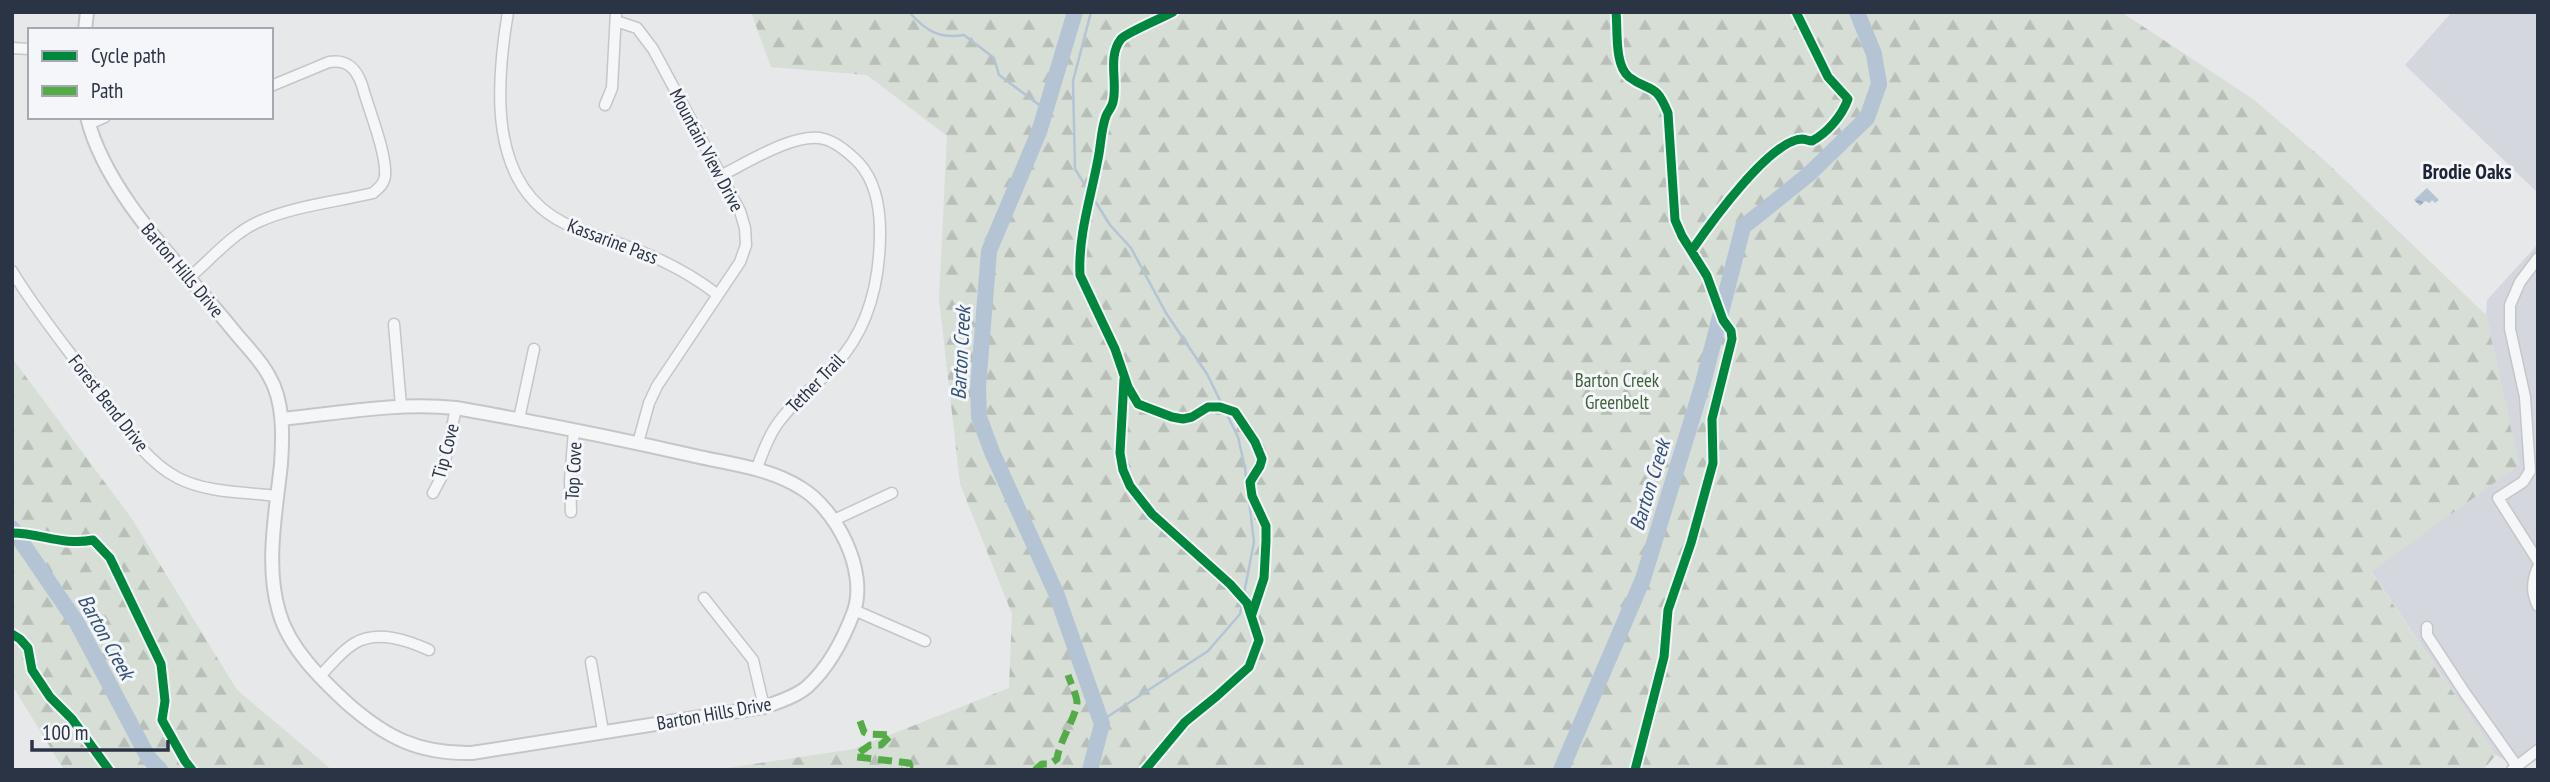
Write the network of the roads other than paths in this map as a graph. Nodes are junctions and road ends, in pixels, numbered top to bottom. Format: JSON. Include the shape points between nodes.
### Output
{"nodes":[{"id":1,"x":508,"y":12,"type":"edge"},
{"id":2,"x":616,"y":16,"type":"edge"},
{"id":3,"x":273,"y":85,"type":"edge"},
{"id":4,"x":605,"y":105,"type":"dead end"},
{"id":5,"x":88,"y":121,"type":"edge"},
{"id":6,"x":720,"y":176,"type":"junction"},
{"id":7,"x":2538,"y":258,"type":"edge"},
{"id":8,"x":12,"y":271,"type":"edge"},
{"id":9,"x":190,"y":277,"type":"junction"},
{"id":10,"x":719,"y":295,"type":"junction"},
{"id":11,"x":394,"y":324,"type":"dead end"},
{"id":12,"x":534,"y":349,"type":"dead end"},
{"id":13,"x":401,"y":406,"type":"junction"},
{"id":14,"x":456,"y":408,"type":"junction"},
{"id":15,"x":282,"y":419,"type":"junction"},
{"id":16,"x":519,"y":419,"type":"junction"},
{"id":17,"x":575,"y":431,"type":"junction"},
{"id":18,"x":638,"y":443,"type":"junction"},
{"id":19,"x":756,"y":470,"type":"junction"},
{"id":20,"x":433,"y":493,"type":"dead end"},
{"id":21,"x":892,"y":493,"type":"dead end"},
{"id":22,"x":277,"y":496,"type":"junction"},
{"id":23,"x":571,"y":512,"type":"dead end"},
{"id":24,"x":834,"y":520,"type":"junction"},
{"id":25,"x":2538,"y":561,"type":"edge"},
{"id":26,"x":2538,"y":567,"type":"edge"},
{"id":27,"x":704,"y":598,"type":"dead end"},
{"id":28,"x":2538,"y":606,"type":"edge"},
{"id":29,"x":854,"y":610,"type":"junction"},
{"id":30,"x":2427,"y":627,"type":"dead end"},
{"id":31,"x":925,"y":641,"type":"dead end"},
{"id":32,"x":429,"y":650,"type":"dead end"},
{"id":33,"x":591,"y":662,"type":"dead end"},
{"id":34,"x":319,"y":677,"type":"junction"},
{"id":35,"x":764,"y":707,"type":"junction"},
{"id":36,"x":603,"y":731,"type":"junction"},
{"id":37,"x":2538,"y":750,"type":"edge"},
{"id":38,"x":2514,"y":767,"type":"edge"}],
"edges":[{"from":1,"to":10,"type":"street","name":"Kassarine Pass","via":[[499,62],[500,116],[509,153],[530,198],[565,224],[664,261]]},
{"from":2,"to":4,"type":"street","via":[[612,88]]},
{"from":2,"to":6,"type":"street","name":"Mountain View Drive","via":[[637,28],[653,49]]},
{"from":3,"to":9,"type":"street","via":[[329,62],[348,64],[362,85],[385,178],[373,193],[256,223]]},
{"from":5,"to":9,"type":"street","name":"Barton Hills Drive","via":[[108,168],[138,217]]},
{"from":6,"to":10,"type":"street","name":"Mountain View Drive","via":[[740,211],[746,245]]},
{"from":6,"to":19,"type":"street","name":"Tether Trail","via":[[790,142],[824,139],[860,164],[878,203],[878,269],[858,334],[836,364],[774,428]]},
{"from":7,"to":25,"type":"street","via":[[2510,305],[2525,397],[2530,471],[2523,482],[2498,498]]},
{"from":8,"to":22,"type":"street","name":"Forest Bend Drive","via":[[157,464],[197,486]]},
{"from":9,"to":15,"type":"street","name":"Barton Hills Drive","via":[[271,378]]},
{"from":10,"to":18,"type":"street","name":"Mountain View Drive","via":[[657,386]]},
{"from":11,"to":13,"type":"street"},
{"from":12,"to":16,"type":"street"},
{"from":13,"to":14,"type":"street","name":"Barton Hills Drive"},
{"from":13,"to":15,"type":"street","name":"Barton Hills Drive"},
{"from":14,"to":16,"type":"street","name":"Barton Hills Drive"},
{"from":14,"to":20,"type":"street","name":"Tip Cove","via":[[442,476]]},
{"from":15,"to":22,"type":"street","name":"Barton Hills Drive"},
{"from":16,"to":17,"type":"street","name":"Barton Hills Drive"},
{"from":17,"to":18,"type":"street","name":"Barton Hills Drive"},
{"from":17,"to":23,"type":"street","name":"Top Cove"},
{"from":18,"to":19,"type":"street","name":"Barton Hills Drive"},
{"from":19,"to":24,"type":"street","name":"Barton Hills Drive","via":[[799,486]]},
{"from":21,"to":24,"type":"street"},
{"from":22,"to":34,"type":"street","name":"Barton Hills Drive","via":[[273,575],[279,614]]},
{"from":24,"to":29,"type":"street","name":"Barton Hills Drive","via":[[856,569]]},
{"from":26,"to":28,"type":"street","via":[[2533,592]]},
{"from":27,"to":35,"type":"street","via":[[753,660]]},
{"from":29,"to":31,"type":"street"},
{"from":29,"to":35,"type":"street","name":"Barton Hills Drive","via":[[834,653],[806,688]]},
{"from":30,"to":38,"type":"street","via":[[2427,635]]},
{"from":32,"to":34,"type":"street","via":[[407,640],[362,640]]},
{"from":33,"to":36,"type":"street"},
{"from":34,"to":36,"type":"street","name":"Barton Hills Drive","via":[[379,729],[410,746],[432,751],[472,753]]},
{"from":35,"to":36,"type":"street","name":"Barton Hills Drive"},
{"from":37,"to":38,"type":"street"}]}
